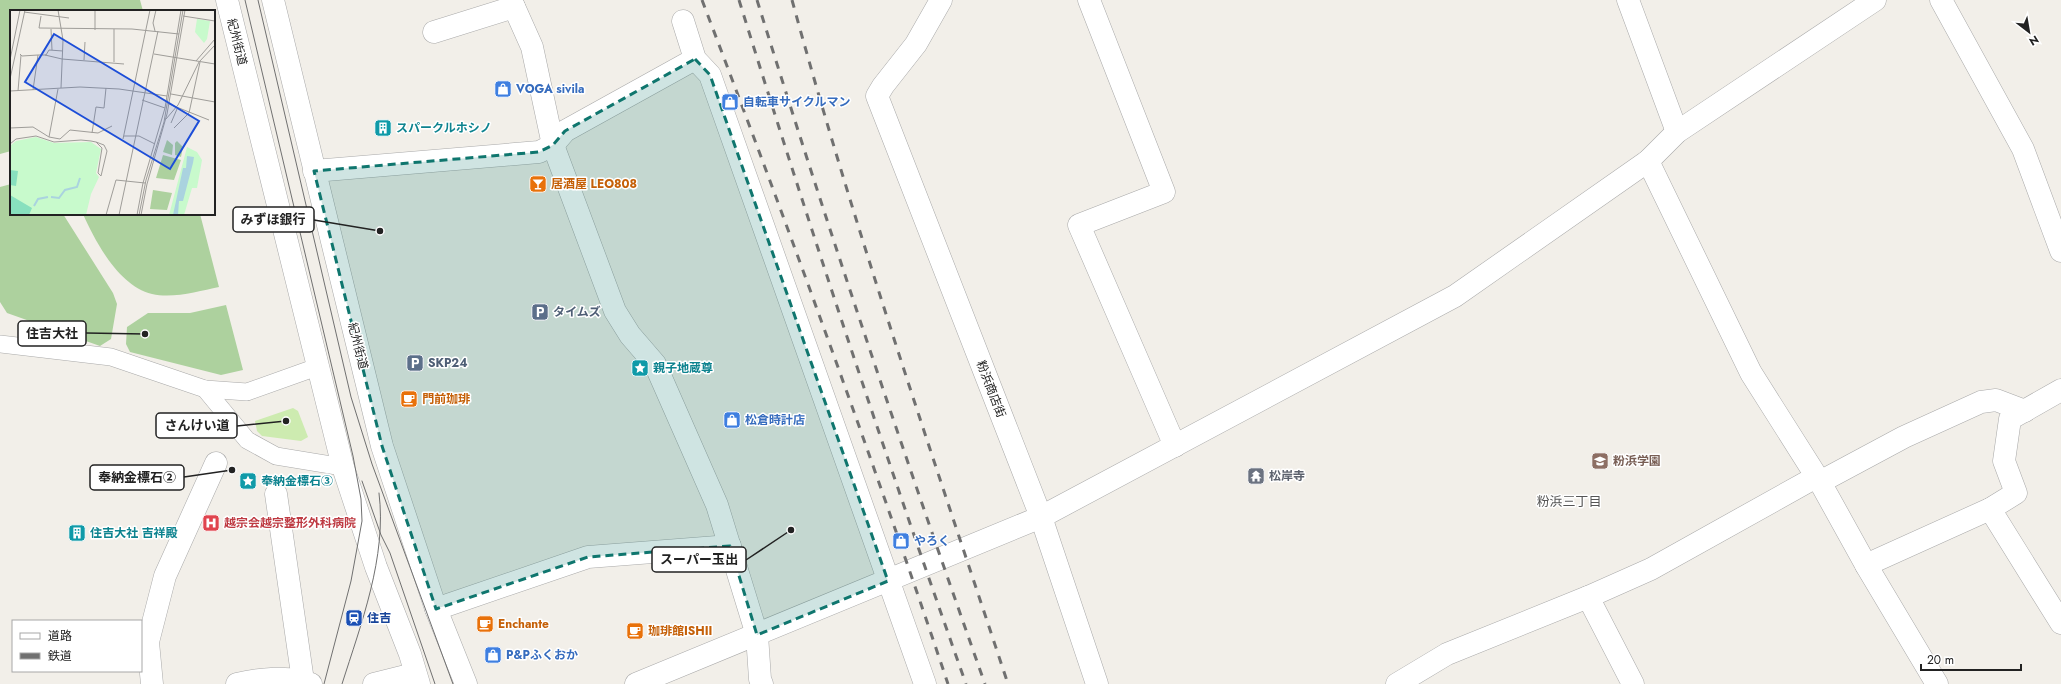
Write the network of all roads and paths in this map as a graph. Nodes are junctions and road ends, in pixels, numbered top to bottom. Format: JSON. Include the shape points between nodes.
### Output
{"nodes":[{"id":1,"x":227,"y":0,"type":"edge"},
{"id":2,"x":273,"y":0,"type":"edge"},
{"id":3,"x":941,"y":0,"type":"edge"},
{"id":4,"x":1089,"y":0,"type":"edge"},
{"id":5,"x":1628,"y":0,"type":"edge"},
{"id":6,"x":1875,"y":0,"type":"edge"},
{"id":7,"x":1940,"y":0,"type":"edge"},
{"id":8,"x":513,"y":3,"type":"edge"},
{"id":9,"x":683,"y":21,"type":"dead end"},
{"id":10,"x":434,"y":32,"type":"dead end"},
{"id":11,"x":695,"y":59,"type":"junction"},
{"id":12,"x":1677,"y":132,"type":"junction"},
{"id":13,"x":553,"y":145,"type":"junction"},
{"id":14,"x":1648,"y":161,"type":"junction"},
{"id":15,"x":314,"y":171,"type":"junction"},
{"id":16,"x":2061,"y":251,"type":"edge"},
{"id":17,"x":0,"y":344,"type":"edge"},
{"id":18,"x":317,"y":367,"type":"junction"},
{"id":19,"x":205,"y":389,"type":"junction"},
{"id":20,"x":2061,"y":390,"type":"edge"},
{"id":21,"x":2025,"y":411,"type":"junction"},
{"id":22,"x":1174,"y":446,"type":"junction"},
{"id":23,"x":216,"y":463,"type":"dead end"},
{"id":24,"x":343,"y":467,"type":"junction"},
{"id":25,"x":1818,"y":480,"type":"junction"},
{"id":26,"x":276,"y":494,"type":"dead end"},
{"id":27,"x":1990,"y":509,"type":"junction"},
{"id":28,"x":1041,"y":517,"type":"junction"},
{"id":29,"x":730,"y":546,"type":"junction"},
{"id":30,"x":1866,"y":565,"type":"junction"},
{"id":31,"x":888,"y":581,"type":"junction"},
{"id":32,"x":1588,"y":597,"type":"junction"},
{"id":33,"x":436,"y":609,"type":"junction"},
{"id":34,"x":2061,"y":624,"type":"edge"},
{"id":35,"x":757,"y":635,"type":"junction"},
{"id":36,"x":417,"y":679,"type":"edge"},
{"id":37,"x":307,"y":682,"type":"edge"},
{"id":38,"x":152,"y":684,"type":"edge"},
{"id":39,"x":237,"y":684,"type":"edge"},
{"id":40,"x":374,"y":684,"type":"edge"},
{"id":41,"x":466,"y":684,"type":"edge"},
{"id":42,"x":636,"y":684,"type":"edge"},
{"id":43,"x":762,"y":684,"type":"edge"},
{"id":44,"x":925,"y":684,"type":"edge"},
{"id":45,"x":1097,"y":684,"type":"edge"},
{"id":46,"x":1397,"y":684,"type":"edge"},
{"id":47,"x":1634,"y":684,"type":"edge"},
{"id":48,"x":1937,"y":684,"type":"edge"}],
"edges":[{"from":1,"to":18,"type":"street","name":"紀州街道"},
{"from":2,"to":15,"type":"street","name":"紀州街道"},
{"from":3,"to":28,"type":"street","name":"粉浜商店街","via":[[916,44],[877,96]]},
{"from":4,"to":22,"type":"street","via":[[1164,192],[1079,225]]},
{"from":5,"to":12,"type":"street"},
{"from":6,"to":12,"type":"street"},
{"from":7,"to":16,"type":"street","via":[[2023,149]]},
{"from":8,"to":10,"type":"street"},
{"from":8,"to":13,"type":"street","via":[[532,47]]},
{"from":9,"to":11,"type":"street"},
{"from":11,"to":13,"type":"street","via":[[565,131]]},
{"from":11,"to":31,"type":"street","via":[[710,75]]},
{"from":12,"to":14,"type":"street"},
{"from":13,"to":15,"type":"street","via":[[539,152]]},
{"from":13,"to":29,"type":"street","via":[[616,310],[630,335],[655,364],[717,505]]},
{"from":14,"to":22,"type":"street","via":[[1456,296]]},
{"from":14,"to":25,"type":"street","via":[[1751,373]]},
{"from":15,"to":33,"type":"street","name":"紀州街道","via":[[382,446]]},
{"from":17,"to":19,"type":"lane","via":[[111,358]]},
{"from":18,"to":19,"type":"lane","via":[[247,392]]},
{"from":18,"to":24,"type":"street","name":"紀州街道"},
{"from":19,"to":24,"type":"lane","via":[[248,440],[276,456]]},
{"from":20,"to":21,"type":"street"},
{"from":21,"to":25,"type":"street","via":[[1996,400],[1981,402]]},
{"from":21,"to":27,"type":"street","via":[[2010,419],[2004,461],[2016,494]]},
{"from":22,"to":28,"type":"street"},
{"from":23,"to":38,"type":"street","via":[[165,576],[148,642]]},
{"from":24,"to":36,"type":"street","name":"紀州街道"},
{"from":25,"to":30,"type":"street"},
{"from":25,"to":32,"type":"street","via":[[1651,569]]},
{"from":26,"to":37,"type":"street"},
{"from":27,"to":30,"type":"street"},
{"from":27,"to":34,"type":"street"},
{"from":28,"to":31,"type":"street"},
{"from":28,"to":45,"type":"street","name":"粉浜商店街"},
{"from":29,"to":33,"type":"street","via":[[588,557]]},
{"from":29,"to":35,"type":"street"},
{"from":30,"to":48,"type":"street"},
{"from":31,"to":35,"type":"street"},
{"from":31,"to":44,"type":"street"},
{"from":32,"to":46,"type":"street","via":[[1447,654]]},
{"from":32,"to":47,"type":"street"},
{"from":33,"to":41,"type":"street","name":"紀州街道"},
{"from":35,"to":42,"type":"street"},
{"from":35,"to":43,"type":"street"},
{"from":36,"to":40,"type":"street"},
{"from":37,"to":39,"type":"street","via":[[258,679]]}]}
